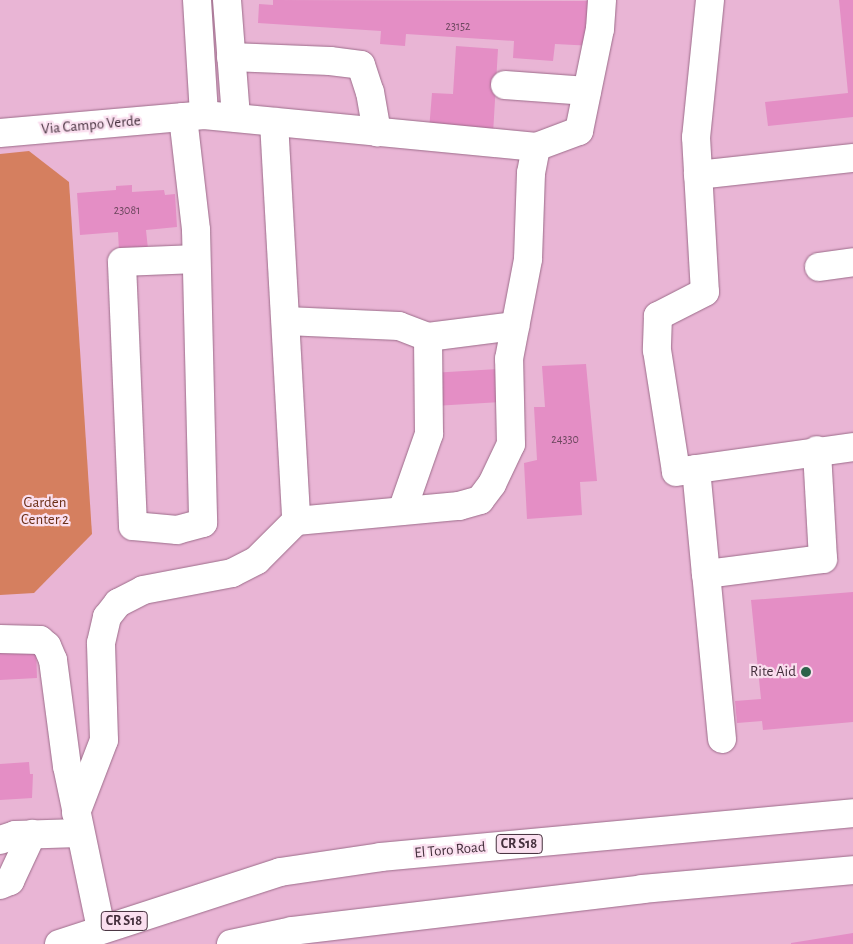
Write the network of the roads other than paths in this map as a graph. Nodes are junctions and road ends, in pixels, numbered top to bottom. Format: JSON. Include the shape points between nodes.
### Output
{"nodes":[{"id":1,"x":197,"y":0,"type":"edge"},
{"id":2,"x":226,"y":0,"type":"edge"},
{"id":3,"x":602,"y":0,"type":"edge"},
{"id":4,"x":710,"y":0,"type":"edge"},
{"id":5,"x":231,"y":57,"type":"junction"},
{"id":6,"x":505,"y":85,"type":"dead end"},
{"id":7,"x":588,"y":91,"type":"junction"},
{"id":8,"x":193,"y":116,"type":"junction"},
{"id":9,"x":236,"y":118,"type":"junction"},
{"id":10,"x":274,"y":122,"type":"junction"},
{"id":11,"x":377,"y":132,"type":"junction"},
{"id":12,"x":0,"y":133,"type":"edge"},
{"id":13,"x":536,"y":147,"type":"junction"},
{"id":14,"x":853,"y":158,"type":"edge"},
{"id":15,"x":698,"y":175,"type":"junction"},
{"id":16,"x":196,"y":259,"type":"junction"},
{"id":17,"x":853,"y":262,"type":"edge"},
{"id":18,"x":819,"y":267,"type":"dead end"},
{"id":19,"x":286,"y":320,"type":"junction"},
{"id":20,"x":516,"y":326,"type":"junction"},
{"id":21,"x":428,"y":337,"type":"junction"},
{"id":22,"x":853,"y":447,"type":"edge"},
{"id":23,"x":817,"y":450,"type":"junction"},
{"id":24,"x":696,"y":469,"type":"junction"},
{"id":25,"x":402,"y":511,"type":"junction"},
{"id":26,"x":296,"y":521,"type":"junction"},
{"id":27,"x":706,"y":574,"type":"junction"},
{"id":28,"x":0,"y":639,"type":"edge"},
{"id":29,"x":722,"y":739,"type":"dead end"},
{"id":30,"x":853,"y":813,"type":"edge"},
{"id":31,"x":78,"y":823,"type":"junction"},
{"id":32,"x":32,"y":834,"type":"junction"},
{"id":33,"x":0,"y":840,"type":"edge"},
{"id":34,"x":853,"y":870,"type":"edge"},
{"id":35,"x":0,"y":885,"type":"edge"},
{"id":36,"x":101,"y":929,"type":"junction"},
{"id":37,"x":59,"y":944,"type":"edge"},
{"id":38,"x":231,"y":944,"type":"edge"}],
"edges":[{"from":1,"to":8,"type":"main road"},
{"from":2,"to":5,"type":"main road"},
{"from":3,"to":7,"type":"main road"},
{"from":4,"to":15,"type":"main road","via":[[696,137]]},
{"from":5,"to":9,"type":"main road"},
{"from":5,"to":11,"type":"main road","via":[[330,60],[361,65]]},
{"from":6,"to":7,"type":"main road"},
{"from":7,"to":13,"type":"main road","via":[[580,131]]},
{"from":8,"to":9,"type":"main road","name":"Via Campo Verde"},
{"from":8,"to":12,"type":"main road","name":"Via Campo Verde"},
{"from":8,"to":16,"type":"main road"},
{"from":9,"to":10,"type":"main road","name":"Via Campo Verde"},
{"from":10,"to":11,"type":"main road","name":"Via Campo Verde"},
{"from":10,"to":19,"type":"main road"},
{"from":11,"to":13,"type":"main road","name":"Via Campo Verde"},
{"from":13,"to":20,"type":"main road","via":[[528,259]]},
{"from":14,"to":15,"type":"main road"},
{"from":15,"to":24,"type":"main road","via":[[704,292],[658,316],[657,350],[676,472]]},
{"from":16,"to":16,"type":"main road","via":[[203,523],[177,530],[133,526],[122,262]]},
{"from":17,"to":18,"type":"main road"},
{"from":19,"to":21,"type":"main road","via":[[399,326]]},
{"from":19,"to":26,"type":"main road"},
{"from":20,"to":21,"type":"main road"},
{"from":20,"to":25,"type":"main road","via":[[509,359],[510,444],[492,484],[480,500],[459,506]]},
{"from":21,"to":25,"type":"main road","via":[[428,434]]},
{"from":22,"to":23,"type":"main road"},
{"from":23,"to":24,"type":"main road"},
{"from":23,"to":27,"type":"main road","via":[[823,559]]},
{"from":24,"to":27,"type":"main road"},
{"from":25,"to":26,"type":"main road"},
{"from":26,"to":31,"type":"main road","via":[[257,560],[232,573],[143,590],[118,603],[107,617],[101,643],[104,740]]},
{"from":27,"to":29,"type":"main road"},
{"from":28,"to":31,"type":"main road","via":[[40,640],[47,646],[53,660],[58,717]]},
{"from":30,"to":36,"type":"main road","name":"El Toro Road","number":"CR S18","via":[[320,865],[280,872]]},
{"from":31,"to":32,"type":"main road"},
{"from":31,"to":36,"type":"main road"},
{"from":32,"to":33,"type":"main road"},
{"from":32,"to":35,"type":"main road","via":[[10,881]]},
{"from":34,"to":38,"type":"main road","via":[[642,889],[292,931]]},
{"from":36,"to":37,"type":"main road","name":"El Toro Road","number":"CR S18"}]}
